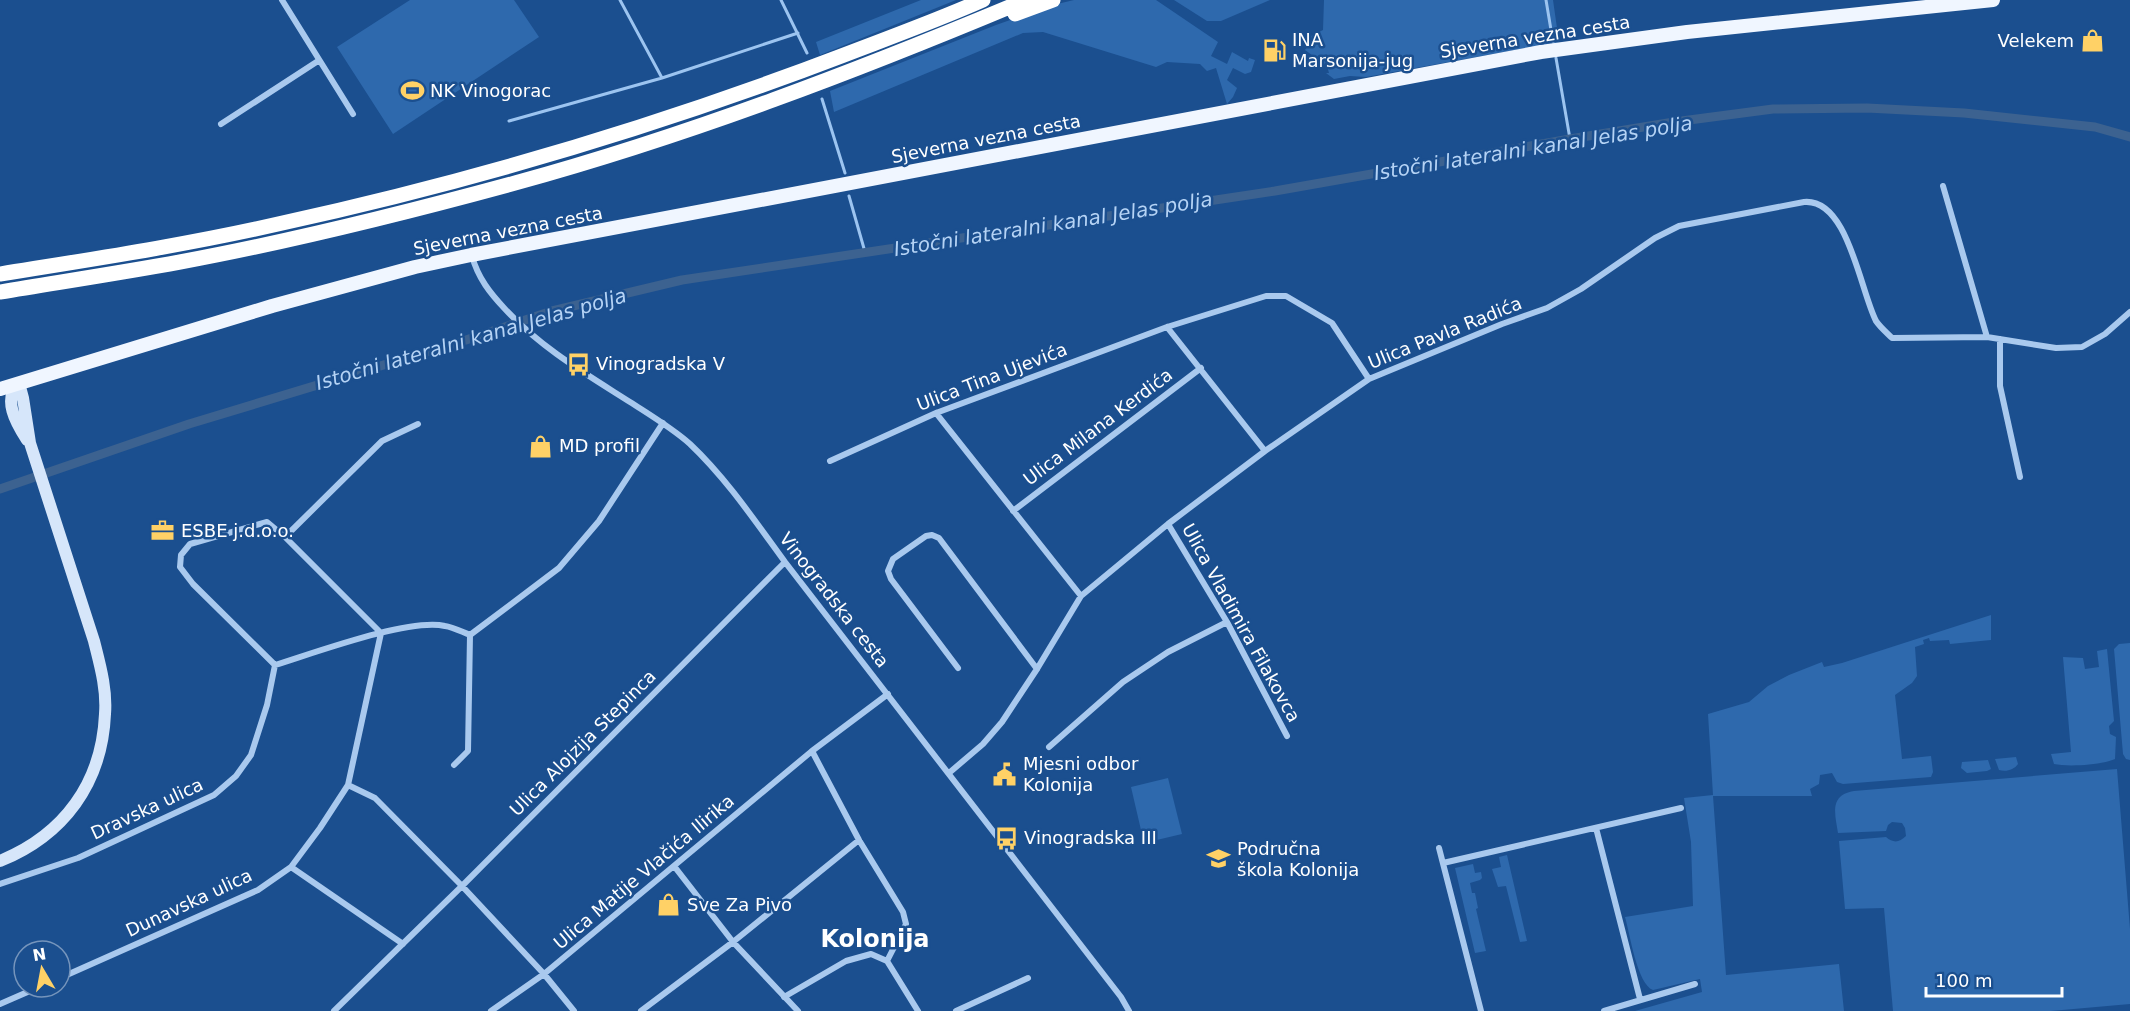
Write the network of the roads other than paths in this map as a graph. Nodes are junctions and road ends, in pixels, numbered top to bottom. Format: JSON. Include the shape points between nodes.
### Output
{"nodes":[{"id":1,"x":283,"y":0,"type":"edge"},
{"id":2,"x":983,"y":0,"type":"edge"},
{"id":3,"x":1026,"y":0,"type":"edge"},
{"id":4,"x":1053,"y":0,"type":"edge"},
{"id":5,"x":1993,"y":0,"type":"edge"},
{"id":6,"x":1936,"y":3,"type":"edge"},
{"id":7,"x":965,"y":5,"type":"edge"},
{"id":8,"x":941,"y":36,"type":"junction"},
{"id":9,"x":318,"y":61,"type":"junction"},
{"id":10,"x":353,"y":114,"type":"dead end"},
{"id":11,"x":221,"y":124,"type":"dead end"},
{"id":12,"x":1943,"y":186,"type":"dead end"},
{"id":13,"x":471,"y":255,"type":"junction"},
{"id":14,"x":0,"y":274,"type":"edge"},
{"id":15,"x":0,"y":292,"type":"edge"},
{"id":16,"x":2130,"y":312,"type":"edge"},
{"id":17,"x":1167,"y":327,"type":"junction"},
{"id":18,"x":1987,"y":337,"type":"junction"},
{"id":19,"x":2000,"y":339,"type":"junction"},
{"id":20,"x":1201,"y":368,"type":"junction"},
{"id":21,"x":1369,"y":379,"type":"junction"},
{"id":22,"x":19,"y":382,"type":"junction"},
{"id":23,"x":0,"y":389,"type":"edge"},
{"id":24,"x":0,"y":407,"type":"edge"},
{"id":25,"x":936,"y":413,"type":"junction"},
{"id":26,"x":14,"y":416,"type":"junction"},
{"id":27,"x":663,"y":423,"type":"junction"},
{"id":28,"x":418,"y":424,"type":"dead end"},
{"id":29,"x":30,"y":443,"type":"junction"},
{"id":30,"x":1265,"y":451,"type":"junction"},
{"id":31,"x":830,"y":461,"type":"dead end"},
{"id":32,"x":2020,"y":477,"type":"dead end"},
{"id":33,"x":1013,"y":511,"type":"junction"},
{"id":34,"x":1168,"y":524,"type":"junction"},
{"id":35,"x":285,"y":537,"type":"junction"},
{"id":36,"x":785,"y":562,"type":"junction"},
{"id":37,"x":1081,"y":596,"type":"junction"},
{"id":38,"x":1227,"y":622,"type":"junction"},
{"id":39,"x":381,"y":633,"type":"junction"},
{"id":40,"x":470,"y":635,"type":"junction"},
{"id":41,"x":275,"y":665,"type":"junction"},
{"id":42,"x":958,"y":668,"type":"dead end"},
{"id":43,"x":1037,"y":669,"type":"junction"},
{"id":44,"x":888,"y":694,"type":"junction"},
{"id":45,"x":1287,"y":736,"type":"dead end"},
{"id":46,"x":1049,"y":747,"type":"dead end"},
{"id":47,"x":812,"y":751,"type":"junction"},
{"id":48,"x":454,"y":765,"type":"dead end"},
{"id":49,"x":949,"y":774,"type":"junction"},
{"id":50,"x":348,"y":785,"type":"junction"},
{"id":51,"x":1681,"y":808,"type":"dead end"},
{"id":52,"x":1596,"y":828,"type":"junction"},
{"id":53,"x":859,"y":840,"type":"junction"},
{"id":54,"x":1439,"y":848,"type":"dead end"},
{"id":55,"x":0,"y":861,"type":"edge"},
{"id":56,"x":1443,"y":863,"type":"junction"},
{"id":57,"x":674,"y":866,"type":"junction"},
{"id":58,"x":291,"y":867,"type":"junction"},
{"id":59,"x":0,"y":884,"type":"edge"},
{"id":60,"x":462,"y":886,"type":"junction"},
{"id":61,"x":732,"y":942,"type":"junction"},
{"id":62,"x":403,"y":944,"type":"junction"},
{"id":63,"x":887,"y":961,"type":"junction"},
{"id":64,"x":72,"y":973,"type":"edge"},
{"id":65,"x":544,"y":974,"type":"junction"},
{"id":66,"x":1028,"y":978,"type":"dead end"},
{"id":67,"x":1695,"y":984,"type":"dead end"},
{"id":68,"x":784,"y":997,"type":"junction"},
{"id":69,"x":1640,"y":999,"type":"junction"},
{"id":70,"x":334,"y":1011,"type":"edge"},
{"id":71,"x":491,"y":1011,"type":"edge"},
{"id":72,"x":574,"y":1011,"type":"edge"},
{"id":73,"x":641,"y":1011,"type":"edge"},
{"id":74,"x":798,"y":1011,"type":"edge"},
{"id":75,"x":918,"y":1011,"type":"edge"},
{"id":76,"x":956,"y":1011,"type":"edge"},
{"id":77,"x":1128,"y":1011,"type":"edge"},
{"id":78,"x":1481,"y":1011,"type":"edge"},
{"id":79,"x":1604,"y":1011,"type":"edge"}],
"edges":[{"from":1,"to":9,"type":"street"},
{"from":2,"to":7,"type":"highway"},
{"from":3,"to":8,"type":"highway"},
{"from":4,"to":8,"type":"highway","via":[[965,34]]},
{"from":5,"to":6,"type":"main road","name":"Sjeverna vezna cesta"},
{"from":6,"to":13,"type":"main road","name":"Sjeverna vezna cesta","via":[[1541,52]]},
{"from":7,"to":14,"type":"highway","via":[[774,82],[505,167],[279,224]]},
{"from":8,"to":15,"type":"highway","via":[[782,97],[516,183],[182,262]]},
{"from":9,"to":10,"type":"street"},
{"from":9,"to":11,"type":"street"},
{"from":12,"to":18,"type":"street"},
{"from":13,"to":22,"type":"main road","name":"Sjeverna vezna cesta","via":[[273,306]]},
{"from":13,"to":27,"type":"street","name":"Vinogradska cesta","via":[[488,291],[529,334]]},
{"from":16,"to":19,"type":"street","via":[[2105,334],[2082,347],[2056,348]]},
{"from":17,"to":20,"type":"street"},
{"from":17,"to":21,"type":"street","name":"Ulica Tina Ujevića","via":[[1266,296],[1287,296],[1332,323]]},
{"from":17,"to":25,"type":"street","name":"Ulica Tina Ujevića"},
{"from":18,"to":19,"type":"street"},
{"from":18,"to":21,"type":"street","name":"Ulica Pavla Radića","via":[[1892,338],[1877,322],[1837,219],[1813,201],[1679,226],[1547,308]]},
{"from":19,"to":32,"type":"street","via":[[2000,386]]},
{"from":20,"to":30,"type":"street"},
{"from":20,"to":33,"type":"street","name":"Ulica Milana Kerdića"},
{"from":21,"to":30,"type":"street","name":"Ulica Pavla Radića"},
{"from":22,"to":23,"type":"main road","name":"Sjeverna vezna cesta"},
{"from":22,"to":26,"type":"main road","via":[[11,393]]},
{"from":22,"to":29,"type":"main road"},
{"from":24,"to":26,"type":"main road"},
{"from":25,"to":31,"type":"street","name":"Ulica Tina Ujevića"},
{"from":25,"to":33,"type":"street"},
{"from":26,"to":29,"type":"main road"},
{"from":27,"to":36,"type":"street","name":"Vinogradska cesta","via":[[714,470]]},
{"from":27,"to":40,"type":"street","via":[[599,520],[559,568]]},
{"from":28,"to":35,"type":"street","via":[[382,441]]},
{"from":29,"to":55,"type":"main road","via":[[94,641],[106,713],[100,754],[75,805],[57,826],[26,850]]},
{"from":30,"to":34,"type":"street","name":"Ulica Pavla Radića"},
{"from":33,"to":37,"type":"street"},
{"from":34,"to":37,"type":"street","name":"Ulica Pavla Radića"},
{"from":34,"to":38,"type":"street","name":"Ulica Vladimira Filakovca"},
{"from":35,"to":39,"type":"street"},
{"from":35,"to":41,"type":"street","via":[[267,522],[252,525],[190,544],[181,555],[180,567]]},
{"from":36,"to":44,"type":"street","name":"Vinogradska cesta"},
{"from":36,"to":60,"type":"street","name":"Ulica Alojzija Stepinca"},
{"from":37,"to":43,"type":"street","name":"Ulica Pavla Radića"},
{"from":38,"to":45,"type":"street","name":"Ulica Vladimira Filakovca"},
{"from":38,"to":46,"type":"street","via":[[1168,652],[1123,682]]},
{"from":39,"to":40,"type":"street","via":[[418,625],[444,625]]},
{"from":39,"to":41,"type":"street"},
{"from":39,"to":50,"type":"street","name":"Dunavska ulica"},
{"from":40,"to":48,"type":"street","via":[[468,751]]},
{"from":41,"to":59,"type":"street","name":"Dravska ulica","via":[[251,755],[236,776],[214,795],[78,858]]},
{"from":42,"to":43,"type":"street","via":[[888,571],[892,559],[926,536],[939,538]]},
{"from":43,"to":49,"type":"street","name":"Ulica Pavla Radića","via":[[1002,722]]},
{"from":44,"to":47,"type":"street","name":"Ulica Matije Vlačića Ilirika"},
{"from":44,"to":49,"type":"street","name":"Vinogradska cesta"},
{"from":47,"to":53,"type":"street"},
{"from":47,"to":57,"type":"street","name":"Ulica Matije Vlačića Ilirika"},
{"from":49,"to":77,"type":"street","name":"Vinogradska cesta"},
{"from":50,"to":58,"type":"street","name":"Dunavska ulica"},
{"from":50,"to":60,"type":"street","via":[[375,798]]},
{"from":51,"to":52,"type":"street"},
{"from":52,"to":56,"type":"street"},
{"from":52,"to":69,"type":"street"},
{"from":53,"to":61,"type":"street"},
{"from":53,"to":63,"type":"street","via":[[903,912],[906,924]]},
{"from":54,"to":56,"type":"street"},
{"from":56,"to":78,"type":"street"},
{"from":57,"to":61,"type":"street"},
{"from":57,"to":65,"type":"street","name":"Ulica Matije Vlačića Ilirika"},
{"from":58,"to":62,"type":"street"},
{"from":58,"to":64,"type":"street","name":"Dunavska ulica","via":[[258,890]]},
{"from":60,"to":62,"type":"street","name":"Ulica Alojzija Stepinca"},
{"from":60,"to":65,"type":"street"},
{"from":61,"to":68,"type":"street"},
{"from":61,"to":73,"type":"street"},
{"from":62,"to":70,"type":"street","name":"Ulica Alojzija Stepinca"},
{"from":63,"to":68,"type":"street","via":[[871,954],[846,961]]},
{"from":63,"to":75,"type":"street"},
{"from":65,"to":71,"type":"street","name":"Ulica Matije Vlačića Ilirika"},
{"from":65,"to":72,"type":"street"},
{"from":66,"to":76,"type":"street"},
{"from":67,"to":69,"type":"street"},
{"from":68,"to":74,"type":"street"},
{"from":69,"to":79,"type":"street"}]}
